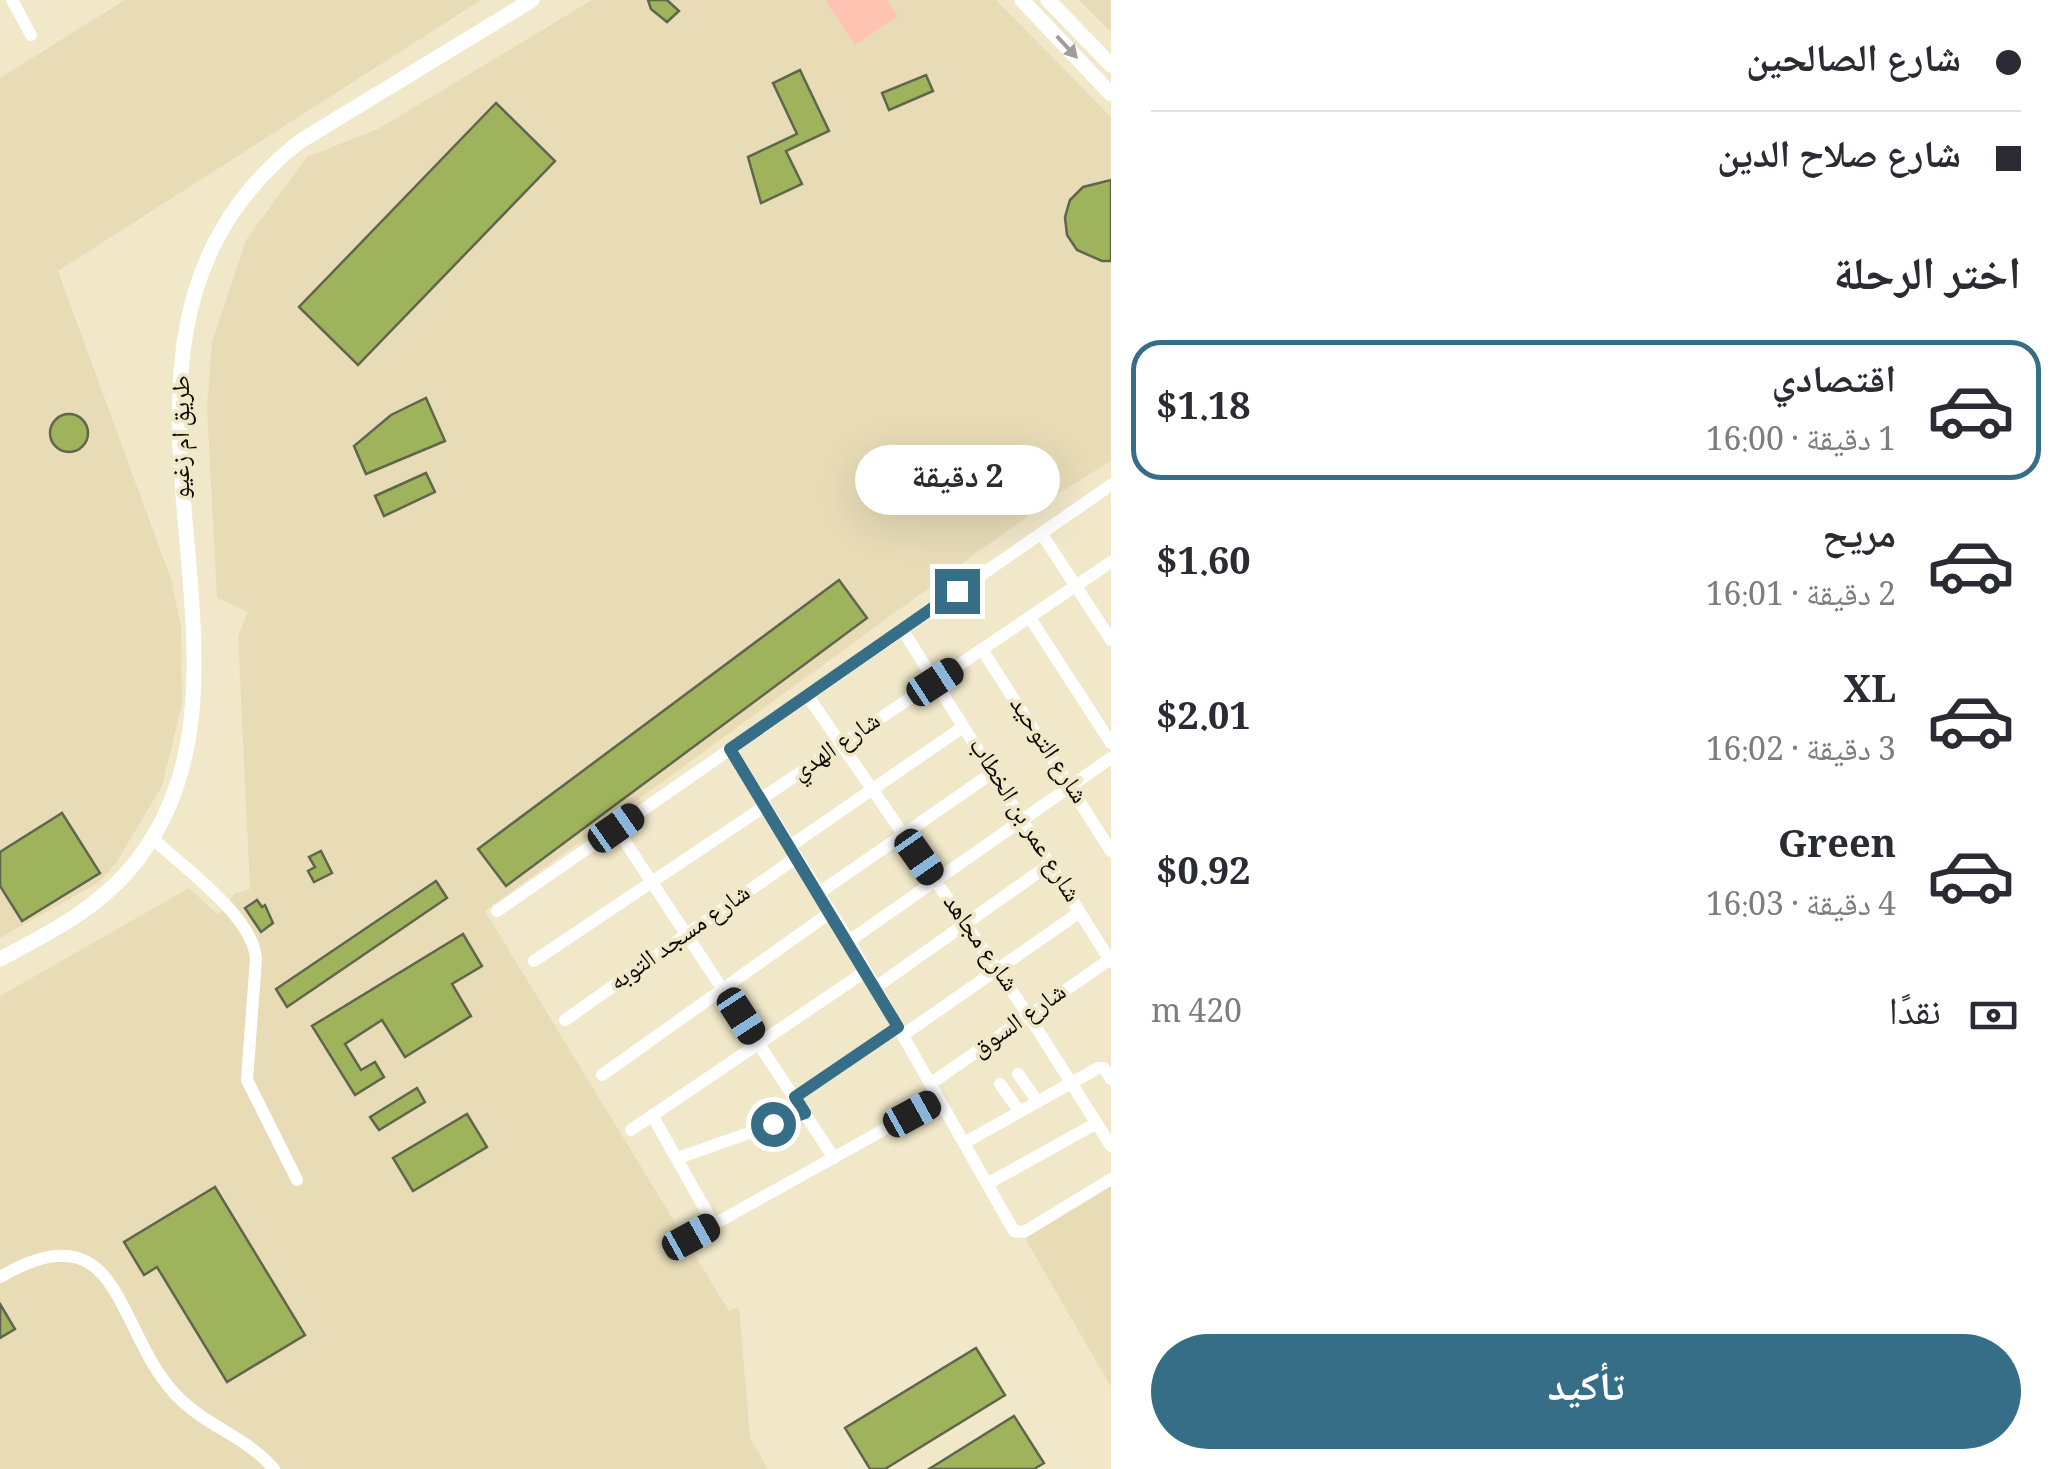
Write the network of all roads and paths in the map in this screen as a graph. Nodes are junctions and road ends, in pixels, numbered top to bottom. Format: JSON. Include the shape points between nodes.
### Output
{"nodes":[{"id":1,"x":12,"y":0,"type":"edge"},
{"id":2,"x":532,"y":0,"type":"edge"},
{"id":3,"x":1022,"y":0,"type":"edge"},
{"id":4,"x":1048,"y":0,"type":"edge"},
{"id":5,"x":31,"y":36,"type":"dead end"},
{"id":6,"x":1111,"y":65,"type":"edge"},
{"id":7,"x":1111,"y":94,"type":"edge"},
{"id":8,"x":1111,"y":485,"type":"edge"},
{"id":9,"x":1040,"y":534,"type":"junction"},
{"id":10,"x":1111,"y":562,"type":"edge"},
{"id":11,"x":1076,"y":586,"type":"junction"},
{"id":12,"x":1030,"y":618,"type":"junction"},
{"id":13,"x":902,"y":629,"type":"junction"},
{"id":14,"x":1109,"y":634,"type":"edge"},
{"id":15,"x":983,"y":651,"type":"junction"},
{"id":16,"x":935,"y":682,"type":"junction"},
{"id":17,"x":807,"y":696,"type":"junction"},
{"id":18,"x":963,"y":727,"type":"junction"},
{"id":19,"x":1111,"y":744,"type":"edge"},
{"id":20,"x":841,"y":745,"type":"junction"},
{"id":21,"x":730,"y":749,"type":"junction"},
{"id":22,"x":1111,"y":758,"type":"edge"},
{"id":23,"x":992,"y":773,"type":"junction"},
{"id":24,"x":1070,"y":787,"type":"junction"},
{"id":25,"x":872,"y":790,"type":"junction"},
{"id":26,"x":764,"y":802,"type":"junction"},
{"id":27,"x":1022,"y":819,"type":"junction"},
{"id":28,"x":616,"y":828,"type":"junction"},
{"id":29,"x":903,"y":835,"type":"junction"},
{"id":30,"x":152,"y":838,"type":"junction"},
{"id":31,"x":1111,"y":851,"type":"edge"},
{"id":32,"x":794,"y":852,"type":"junction"},
{"id":33,"x":1050,"y":864,"type":"junction"},
{"id":34,"x":934,"y":880,"type":"junction"},
{"id":35,"x":652,"y":882,"type":"junction"},
{"id":36,"x":819,"y":893,"type":"junction"},
{"id":37,"x":497,"y":911,"type":"dead end"},
{"id":38,"x":832,"y":912,"type":"junction"},
{"id":39,"x":1080,"y":912,"type":"junction"},
{"id":40,"x":965,"y":924,"type":"junction"},
{"id":41,"x":687,"y":934,"type":"junction"},
{"id":42,"x":849,"y":941,"type":"junction"},
{"id":43,"x":1109,"y":956,"type":"edge"},
{"id":44,"x":0,"y":959,"type":"edge"},
{"id":45,"x":534,"y":962,"type":"dead end"},
{"id":46,"x":997,"y":970,"type":"junction"},
{"id":47,"x":866,"y":971,"type":"junction"},
{"id":48,"x":876,"y":988,"type":"junction"},
{"id":49,"x":723,"y":989,"type":"junction"},
{"id":50,"x":1029,"y":1016,"type":"junction"},
{"id":51,"x":566,"y":1020,"type":"dead end"},
{"id":52,"x":901,"y":1031,"type":"junction"},
{"id":53,"x":759,"y":1043,"type":"junction"},
{"id":54,"x":1018,"y":1074,"type":"dead end"},
{"id":55,"x":602,"y":1075,"type":"dead end"},
{"id":56,"x":1111,"y":1079,"type":"edge"},
{"id":57,"x":1073,"y":1082,"type":"junction"},
{"id":58,"x":930,"y":1084,"type":"junction"},
{"id":59,"x":1000,"y":1084,"type":"dead end"},
{"id":60,"x":795,"y":1097,"type":"junction"},
{"id":61,"x":939,"y":1099,"type":"junction"},
{"id":62,"x":1038,"y":1102,"type":"junction"},
{"id":63,"x":1020,"y":1112,"type":"junction"},
{"id":64,"x":805,"y":1113,"type":"junction"},
{"id":65,"x":652,"y":1115,"type":"junction"},
{"id":66,"x":1098,"y":1123,"type":"junction"},
{"id":67,"x":630,"y":1130,"type":"dead end"},
{"id":68,"x":964,"y":1143,"type":"junction"},
{"id":69,"x":1111,"y":1146,"type":"edge"},
{"id":70,"x":678,"y":1158,"type":"junction"},
{"id":71,"x":834,"y":1158,"type":"junction"},
{"id":72,"x":1111,"y":1179,"type":"edge"},
{"id":73,"x":298,"y":1180,"type":"dead end"},
{"id":74,"x":987,"y":1184,"type":"junction"},
{"id":75,"x":714,"y":1224,"type":"junction"},
{"id":76,"x":691,"y":1237,"type":"dead end"},
{"id":77,"x":0,"y":1277,"type":"edge"},
{"id":78,"x":274,"y":1469,"type":"edge"}],
"edges":[{"from":1,"to":5,"type":"street"},
{"from":2,"to":30,"type":"main road","name":"طريق ام زغيو","via":[[284,154],[243,194],[205,260],[185,343],[178,438],[193,698],[181,762]]},
{"from":3,"to":7,"type":"main road","one_way":true},
{"from":4,"to":6,"type":"main road"},
{"from":8,"to":9,"type":"street"},
{"from":9,"to":11,"type":"street"},
{"from":9,"to":13,"type":"street"},
{"from":10,"to":11,"type":"street","name":"شارع الهدي"},
{"from":11,"to":12,"type":"street","name":"شارع الهدي"},
{"from":11,"to":14,"type":"street"},
{"from":12,"to":15,"type":"street","name":"شارع الهدي"},
{"from":12,"to":19,"type":"street"},
{"from":13,"to":16,"type":"street","name":"شارع عمر بن الخطاب"},
{"from":13,"to":17,"type":"street"},
{"from":15,"to":16,"type":"street","name":"شارع الهدي"},
{"from":15,"to":24,"type":"street","name":"شارع التوحيد"},
{"from":16,"to":18,"type":"street","name":"شارع عمر بن الخطاب"},
{"from":16,"to":20,"type":"street","name":"شارع الهدي"},
{"from":17,"to":20,"type":"street","name":"شارع مجاهد"},
{"from":17,"to":21,"type":"street"},
{"from":18,"to":23,"type":"street","name":"شارع عمر بن الخطاب"},
{"from":18,"to":25,"type":"street","name":"شارع مسجد التوبه"},
{"from":20,"to":25,"type":"street","name":"شارع مجاهد"},
{"from":20,"to":26,"type":"street","name":"شارع الهدي"},
{"from":21,"to":26,"type":"street"},
{"from":21,"to":28,"type":"street"},
{"from":22,"to":24,"type":"street"},
{"from":23,"to":27,"type":"street","name":"شارع عمر بن الخطاب"},
{"from":23,"to":29,"type":"street"},
{"from":24,"to":27,"type":"street"},
{"from":24,"to":31,"type":"street","name":"شارع التوحيد"},
{"from":25,"to":29,"type":"street","name":"شارع مجاهد"},
{"from":25,"to":32,"type":"street","name":"شارع مسجد التوبه"},
{"from":26,"to":32,"type":"street"},
{"from":26,"to":35,"type":"street","name":"شارع الهدي"},
{"from":27,"to":33,"type":"street","name":"شارع عمر بن الخطاب"},
{"from":27,"to":34,"type":"street"},
{"from":28,"to":35,"type":"street"},
{"from":28,"to":37,"type":"street"},
{"from":29,"to":34,"type":"street","name":"شارع مجاهد"},
{"from":29,"to":36,"type":"street"},
{"from":30,"to":44,"type":"main road","name":"طريق ام زغيو","via":[[106,894]]},
{"from":30,"to":73,"type":"street","via":[[233,912],[252,942],[248,1080]]},
{"from":32,"to":36,"type":"street"},
{"from":32,"to":41,"type":"street","name":"شارع مسجد التوبه"},
{"from":33,"to":39,"type":"street","name":"شارع عمر بن الخطاب"},
{"from":33,"to":40,"type":"street"},
{"from":34,"to":40,"type":"street","name":"شارع مجاهد"},
{"from":34,"to":42,"type":"street"},
{"from":35,"to":41,"type":"street"},
{"from":35,"to":45,"type":"street","name":"شارع الهدي"},
{"from":36,"to":38,"type":"street"},
{"from":38,"to":42,"type":"street"},
{"from":38,"to":49,"type":"street"},
{"from":39,"to":43,"type":"street","name":"شارع عمر بن الخطاب"},
{"from":39,"to":46,"type":"street"},
{"from":40,"to":46,"type":"street","name":"شارع مجاهد"},
{"from":40,"to":48,"type":"street"},
{"from":41,"to":49,"type":"street"},
{"from":41,"to":51,"type":"street","name":"شارع مسجد التوبه"},
{"from":42,"to":47,"type":"street"},
{"from":43,"to":50,"type":"street","name":"شارع السوق"},
{"from":46,"to":50,"type":"street","name":"شارع مجاهد"},
{"from":46,"to":52,"type":"street"},
{"from":47,"to":48,"type":"street"},
{"from":47,"to":53,"type":"street"},
{"from":48,"to":52,"type":"street"},
{"from":49,"to":53,"type":"street"},
{"from":49,"to":55,"type":"street"},
{"from":50,"to":57,"type":"street","name":"شارع مجاهد"},
{"from":50,"to":58,"type":"street","name":"شارع السوق"},
{"from":52,"to":58,"type":"street"},
{"from":52,"to":60,"type":"street"},
{"from":53,"to":60,"type":"street"},
{"from":53,"to":65,"type":"street"},
{"from":54,"to":62,"type":"street"},
{"from":56,"to":57,"type":"street","via":[[1101,1067]]},
{"from":57,"to":62,"type":"street"},
{"from":57,"to":66,"type":"street","name":"شارع مجاهد"},
{"from":58,"to":61,"type":"street"},
{"from":59,"to":63,"type":"street"},
{"from":60,"to":64,"type":"street"},
{"from":61,"to":68,"type":"street"},
{"from":61,"to":71,"type":"street"},
{"from":62,"to":63,"type":"street"},
{"from":63,"to":68,"type":"street"},
{"from":64,"to":70,"type":"street"},
{"from":64,"to":71,"type":"street"},
{"from":65,"to":67,"type":"street"},
{"from":65,"to":70,"type":"street"},
{"from":66,"to":69,"type":"street","name":"شارع مجاهد"},
{"from":66,"to":74,"type":"street"},
{"from":68,"to":74,"type":"street"},
{"from":70,"to":75,"type":"street"},
{"from":71,"to":75,"type":"street"},
{"from":72,"to":74,"type":"street","via":[[1024,1232],[1014,1232]]},
{"from":75,"to":76,"type":"street"},
{"from":77,"to":78,"type":"street","via":[[56,1254],[98,1268],[169,1388]]}]}
